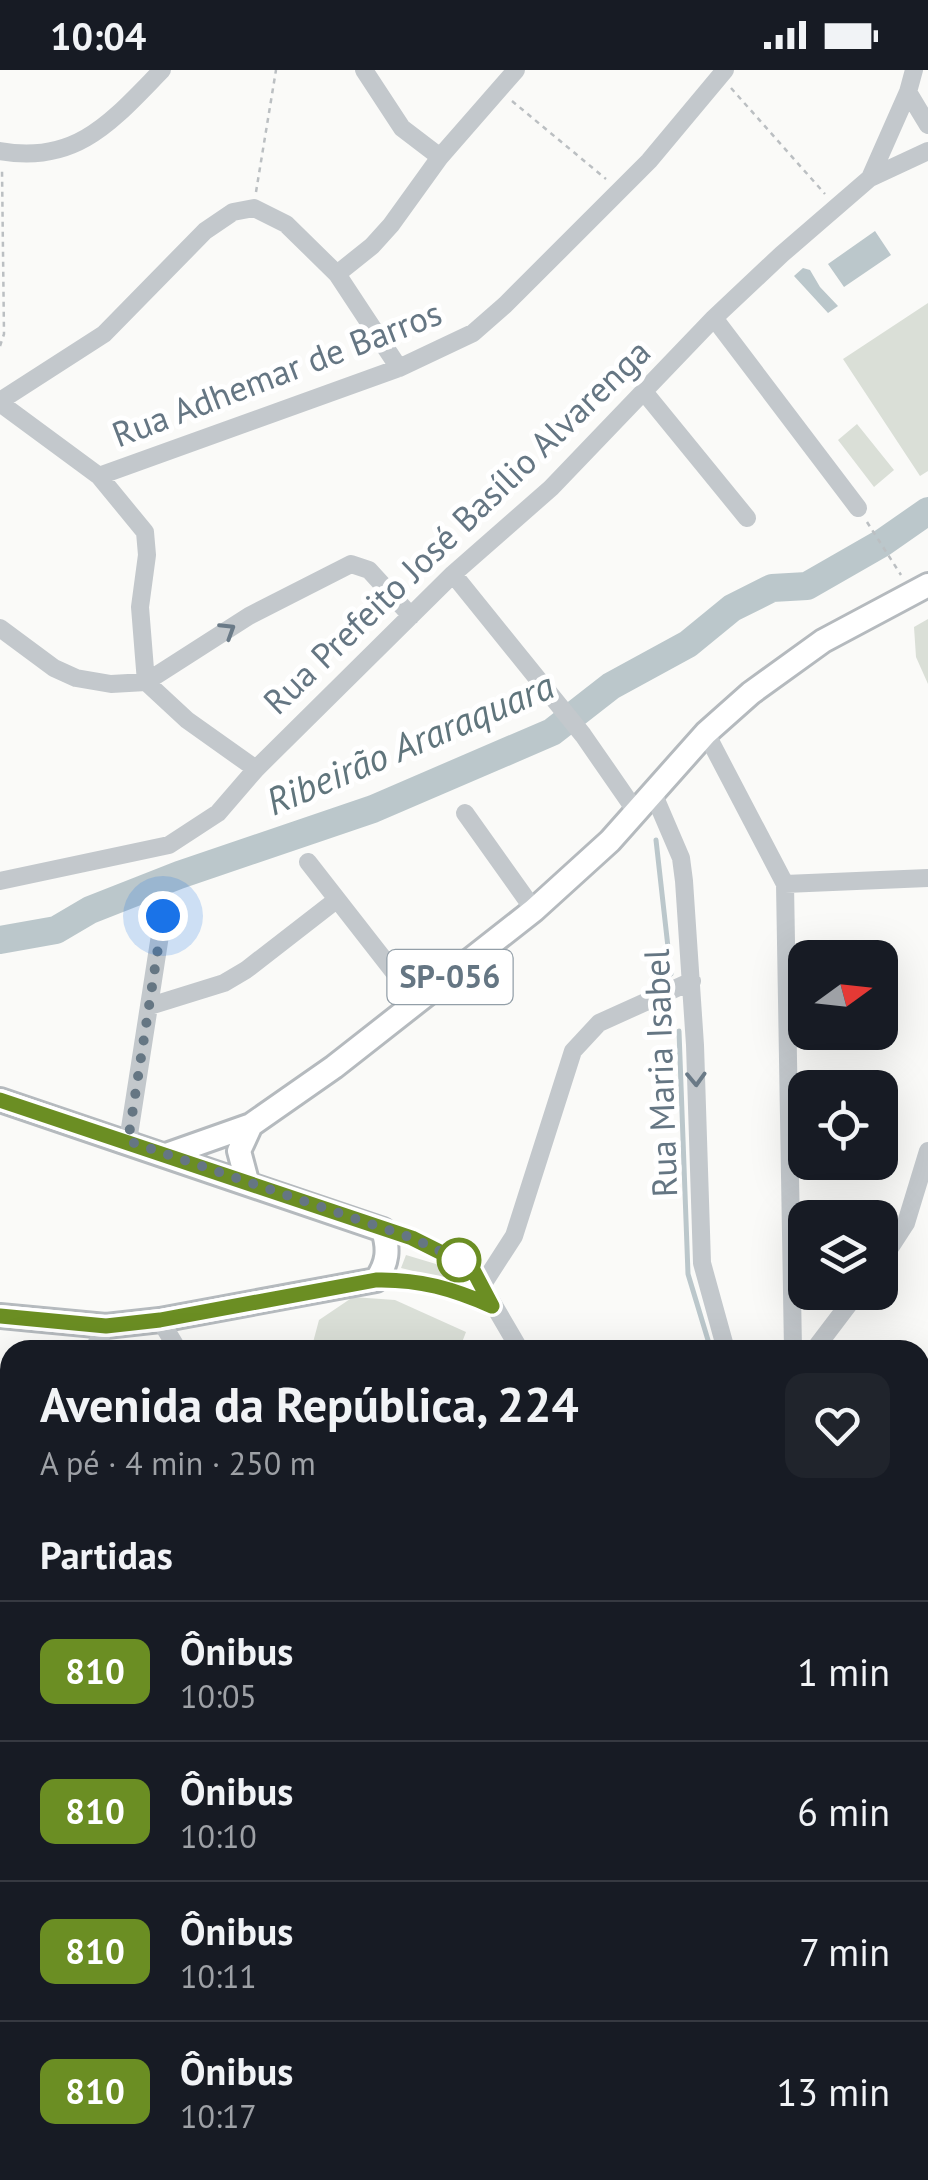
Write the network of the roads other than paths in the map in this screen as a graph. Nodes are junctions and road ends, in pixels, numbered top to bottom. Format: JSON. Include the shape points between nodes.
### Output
{"nodes":[{"id":1,"x":162,"y":70,"type":"edge"},
{"id":2,"x":364,"y":70,"type":"edge"},
{"id":3,"x":516,"y":70,"type":"edge"},
{"id":4,"x":914,"y":70,"type":"edge"},
{"id":5,"x":722,"y":73,"type":"edge"},
{"id":6,"x":908,"y":92,"type":"junction"},
{"id":7,"x":928,"y":125,"type":"edge"},
{"id":8,"x":928,"y":151,"type":"edge"},
{"id":9,"x":1,"y":152,"type":"edge"},
{"id":10,"x":440,"y":157,"type":"junction"},
{"id":11,"x":870,"y":178,"type":"junction"},
{"id":12,"x":337,"y":274,"type":"junction"},
{"id":13,"x":714,"y":318,"type":"junction"},
{"id":14,"x":399,"y":368,"type":"junction"},
{"id":15,"x":645,"y":393,"type":"junction"},
{"id":16,"x":0,"y":402,"type":"edge"},
{"id":17,"x":99,"y":476,"type":"junction"},
{"id":18,"x":858,"y":508,"type":"road end"},
{"id":19,"x":747,"y":518,"type":"dead end"},
{"id":20,"x":454,"y":574,"type":"junction"},
{"id":21,"x":920,"y":589,"type":"edge"},
{"id":22,"x":411,"y":616,"type":"junction"},
{"id":23,"x":0,"y":628,"type":"edge"},
{"id":24,"x":146,"y":682,"type":"junction"},
{"id":25,"x":706,"y":734,"type":"junction"},
{"id":26,"x":256,"y":769,"type":"junction"},
{"id":27,"x":654,"y":795,"type":"junction"},
{"id":28,"x":465,"y":813,"type":"dead end"},
{"id":29,"x":637,"y":813,"type":"junction"},
{"id":30,"x":308,"y":862,"type":"dead end"},
{"id":31,"x":928,"y":878,"type":"edge"},
{"id":32,"x":0,"y":881,"type":"edge"},
{"id":33,"x":785,"y":884,"type":"junction"},
{"id":34,"x":336,"y":902,"type":"junction"},
{"id":35,"x":534,"y":910,"type":"junction"},
{"id":36,"x":163,"y":916,"type":"dead end"},
{"id":37,"x":692,"y":982,"type":"junction"},
{"id":38,"x":418,"y":1003,"type":"junction"},
{"id":39,"x":150,"y":1006,"type":"junction"},
{"id":40,"x":0,"y":1100,"type":"edge"},
{"id":41,"x":251,"y":1125,"type":"junction"},
{"id":42,"x":128,"y":1141,"type":"junction"},
{"id":43,"x":928,"y":1151,"type":"edge"},
{"id":44,"x":166,"y":1154,"type":"junction"},
{"id":45,"x":247,"y":1181,"type":"junction"},
{"id":46,"x":383,"y":1230,"type":"junction"},
{"id":47,"x":898,"y":1235,"type":"edge"},
{"id":48,"x":376,"y":1280,"type":"junction"},
{"id":49,"x":478,"y":1290,"type":"junction"},
{"id":50,"x":844,"y":1310,"type":"edge"},
{"id":51,"x":0,"y":1316,"type":"edge"},
{"id":52,"x":160,"y":1320,"type":"junction"},
{"id":53,"x":106,"y":1326,"type":"junction"},
{"id":54,"x":99,"y":1340,"type":"edge"},
{"id":55,"x":172,"y":1340,"type":"edge"},
{"id":56,"x":514,"y":1340,"type":"edge"},
{"id":57,"x":723,"y":1340,"type":"edge"},
{"id":58,"x":793,"y":1340,"type":"edge"},
{"id":59,"x":822,"y":1340,"type":"edge"}],
"edges":[{"from":1,"to":9,"type":"street","via":[[84,141],[59,152]]},
{"from":2,"to":10,"type":"street","via":[[402,128]]},
{"from":3,"to":10,"type":"street"},
{"from":4,"to":6,"type":"street"},
{"from":5,"to":14,"type":"street","name":"Rua Adhemar de Barros","via":[[621,191],[492,318]]},
{"from":6,"to":7,"type":"street"},
{"from":6,"to":11,"type":"street"},
{"from":8,"to":11,"type":"street","name":"Rua Prefeito José Basílio Alvarenga"},
{"from":10,"to":12,"type":"street","via":[[391,225]]},
{"from":11,"to":13,"type":"street","name":"Rua Prefeito José Basílio Alvarenga"},
{"from":12,"to":14,"type":"street"},
{"from":12,"to":16,"type":"street","via":[[286,224],[254,208],[233,212],[215,221],[104,334]]},
{"from":13,"to":15,"type":"street","name":"Rua Prefeito José Basílio Alvarenga"},
{"from":13,"to":18,"type":"street"},
{"from":14,"to":17,"type":"street","name":"Rua Adhemar de Barros"},
{"from":15,"to":19,"type":"street"},
{"from":15,"to":20,"type":"street","name":"Rua Prefeito José Basílio Alvarenga"},
{"from":16,"to":17,"type":"street"},
{"from":17,"to":24,"type":"street","via":[[145,532],[140,607]]},
{"from":20,"to":22,"type":"street","name":"Rua Prefeito José Basílio Alvarenga"},
{"from":20,"to":29,"type":"street"},
{"from":21,"to":25,"type":"main road","number":"SP-056","via":[[823,641]]},
{"from":24,"to":22,"type":"street","one_way":true,"via":[[249,616],[351,564],[368,570]]},
{"from":22,"to":26,"type":"street","name":"Rua Prefeito José Basílio Alvarenga"},
{"from":23,"to":24,"type":"street","via":[[76,678]]},
{"from":24,"to":26,"type":"street"},
{"from":25,"to":27,"type":"main road","number":"SP-056"},
{"from":25,"to":33,"type":"street"},
{"from":26,"to":32,"type":"street","name":"Rua Prefeito José Basílio Alvarenga","via":[[218,813],[169,845]]},
{"from":27,"to":29,"type":"main road","number":"SP-056"},
{"from":27,"to":37,"type":"street","name":"Rua Maria Isabel","via":[[681,858]]},
{"from":28,"to":35,"type":"street"},
{"from":29,"to":35,"type":"main road","number":"SP-056"},
{"from":30,"to":34,"type":"street"},
{"from":31,"to":33,"type":"street"},
{"from":33,"to":58,"type":"street"},
{"from":34,"to":38,"type":"street"},
{"from":34,"to":39,"type":"street","via":[[224,983]]},
{"from":35,"to":38,"type":"main road","number":"SP-056"},
{"from":36,"to":39,"type":"street"},
{"from":37,"to":49,"type":"street","via":[[599,1023],[573,1051],[514,1236]]},
{"from":37,"to":57,"type":"street","name":"Rua Maria Isabel","one_way":true,"via":[[702,1263]]},
{"from":38,"to":41,"type":"main road","number":"SP-056"},
{"from":39,"to":42,"type":"street"},
{"from":40,"to":42,"type":"main road"},
{"from":41,"to":44,"type":"main road","number":"SP-056"},
{"from":41,"to":45,"type":"main road","via":[[238,1150]]},
{"from":42,"to":44,"type":"main road"},
{"from":43,"to":47,"type":"street"},
{"from":44,"to":45,"type":"main road"},
{"from":45,"to":46,"type":"main road"},
{"from":46,"to":48,"type":"main road","via":[[388,1255]]},
{"from":46,"to":49,"type":"street","via":[[466,1263]]},
{"from":48,"to":49,"type":"street"},
{"from":48,"to":52,"type":"main road"},
{"from":49,"to":56,"type":"street"},
{"from":50,"to":59,"type":"street"},
{"from":51,"to":53,"type":"main road"},
{"from":52,"to":53,"type":"main road"},
{"from":52,"to":55,"type":"street"},
{"from":53,"to":54,"type":"street"}]}
